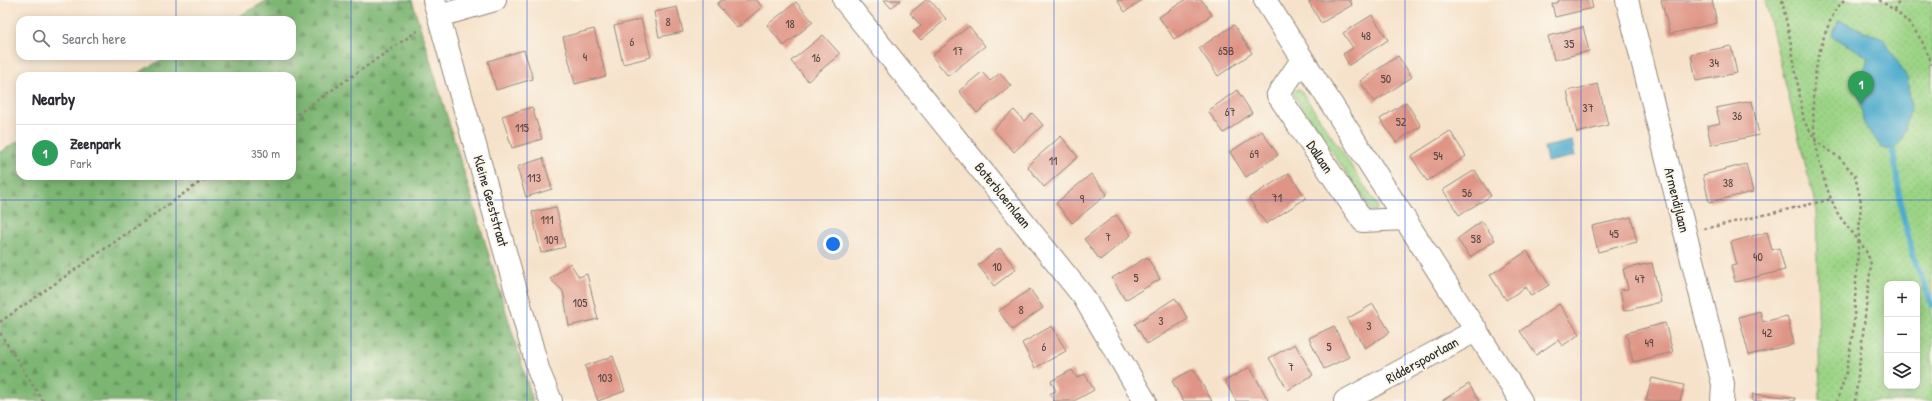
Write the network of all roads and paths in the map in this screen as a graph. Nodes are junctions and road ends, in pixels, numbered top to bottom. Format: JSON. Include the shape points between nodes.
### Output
{"nodes":[{"id":1,"x":495,"y":0,"type":"edge"},
{"id":2,"x":844,"y":0,"type":"edge"},
{"id":3,"x":1265,"y":0,"type":"edge"},
{"id":4,"x":1626,"y":0,"type":"edge"},
{"id":5,"x":1782,"y":0,"type":"edge"},
{"id":6,"x":1844,"y":0,"type":"edge"},
{"id":7,"x":1878,"y":0,"type":"edge"},
{"id":8,"x":1899,"y":0,"type":"edge"},
{"id":9,"x":436,"y":8,"type":"edge"},
{"id":10,"x":1895,"y":10,"type":"junction"},
{"id":11,"x":1302,"y":60,"type":"junction"},
{"id":12,"x":1932,"y":65,"type":"edge"},
{"id":13,"x":296,"y":115,"type":"edge"},
{"id":14,"x":1816,"y":141,"type":"junction"},
{"id":15,"x":203,"y":180,"type":"edge"},
{"id":16,"x":1832,"y":199,"type":"junction"},
{"id":17,"x":1404,"y":219,"type":"junction"},
{"id":18,"x":1685,"y":233,"type":"junction"},
{"id":19,"x":1860,"y":243,"type":"junction"},
{"id":20,"x":0,"y":322,"type":"edge"},
{"id":21,"x":1477,"y":330,"type":"junction"},
{"id":22,"x":0,"y":333,"type":"edge"},
{"id":23,"x":42,"y":401,"type":"edge"},
{"id":24,"x":551,"y":401,"type":"edge"},
{"id":25,"x":1145,"y":401,"type":"edge"},
{"id":26,"x":1345,"y":401,"type":"edge"},
{"id":27,"x":1521,"y":401,"type":"edge"},
{"id":28,"x":1722,"y":401,"type":"edge"},
{"id":29,"x":1837,"y":401,"type":"edge"},
{"id":30,"x":1855,"y":401,"type":"edge"}],
"edges":[{"from":1,"to":9,"type":"street"},
{"from":2,"to":25,"type":"street","name":"Boterbloemlaan","via":[[1083,296]]},
{"from":3,"to":11,"type":"street"},
{"from":4,"to":18,"type":"street","name":"Armendijlaan"},
{"from":5,"to":14,"type":"path","via":[[1804,121]]},
{"from":6,"to":14,"type":"path","via":[[1834,12],[1817,62],[1814,88]]},
{"from":7,"to":10,"type":"path"},
{"from":8,"to":10,"type":"path"},
{"from":9,"to":13,"type":"path"},
{"from":9,"to":24,"type":"street","name":"Kleine Geeststraat","via":[[540,372]]},
{"from":10,"to":12,"type":"path","via":[[1926,46]]},
{"from":11,"to":17,"type":"street"},
{"from":11,"to":17,"type":"street","name":"Dallaan","via":[[1278,95],[1362,221]]},
{"from":14,"to":16,"type":"path"},
{"from":14,"to":19,"type":"path","via":[[1841,159],[1854,176],[1861,202]]},
{"from":15,"to":20,"type":"path"},
{"from":16,"to":18,"type":"path"},
{"from":16,"to":19,"type":"path","via":[[1837,212]]},
{"from":17,"to":21,"type":"street"},
{"from":18,"to":28,"type":"street","name":"Armendijlaan","via":[[1723,384]]},
{"from":19,"to":29,"type":"path","via":[[1852,339],[1846,373]]},
{"from":19,"to":30,"type":"path","via":[[1871,265]]},
{"from":21,"to":26,"type":"street","name":"Ridderspoorlaan"},
{"from":21,"to":27,"type":"street"},
{"from":22,"to":23,"type":"path"}]}
